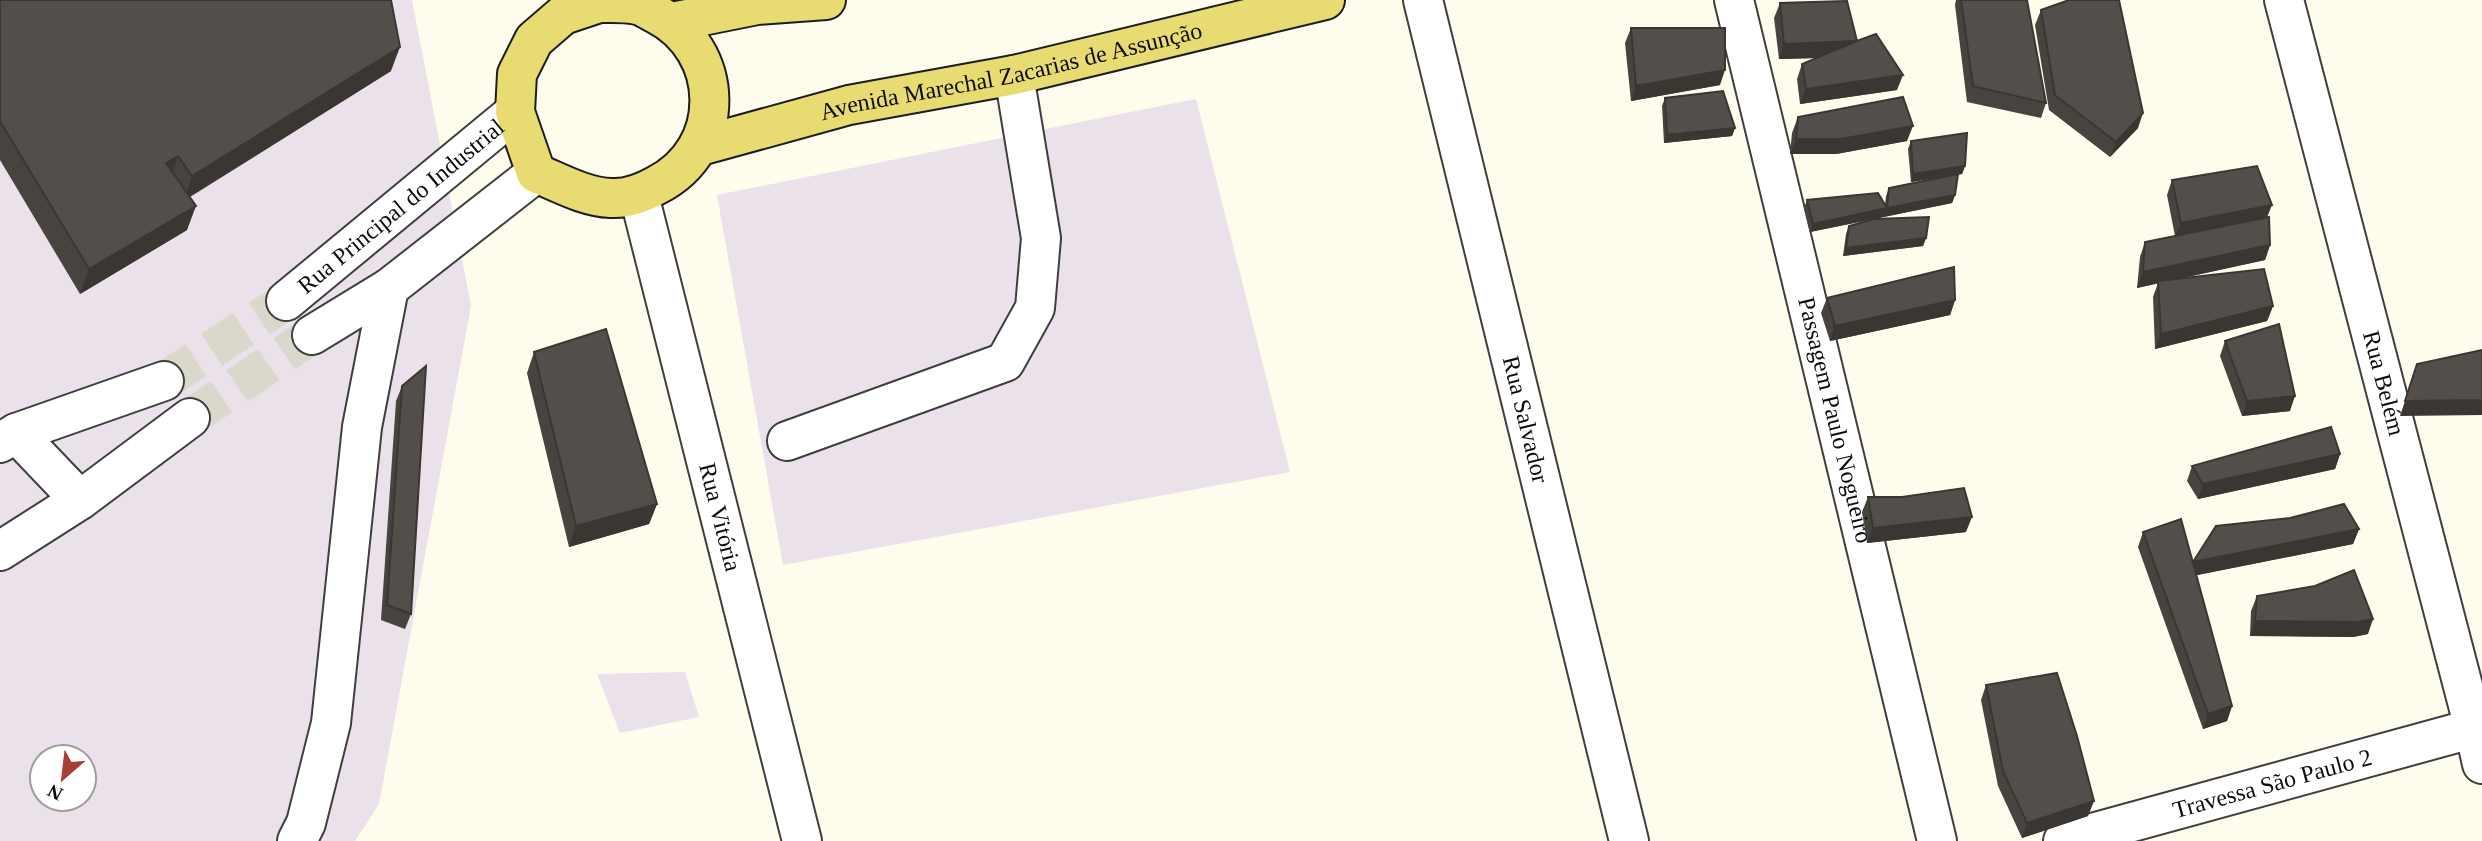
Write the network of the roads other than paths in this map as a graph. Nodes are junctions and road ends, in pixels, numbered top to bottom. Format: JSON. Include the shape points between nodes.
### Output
{"nodes":[{"id":1,"x":826,"y":0,"type":"edge"},
{"id":2,"x":1325,"y":0,"type":"edge"},
{"id":3,"x":1423,"y":0,"type":"edge"},
{"id":4,"x":1734,"y":0,"type":"edge"},
{"id":5,"x":2284,"y":0,"type":"edge"},
{"id":6,"x":672,"y":22,"type":"junction"},
{"id":7,"x":1014,"y":75,"type":"junction"},
{"id":8,"x":515,"y":112,"type":"junction"},
{"id":9,"x":700,"y":146,"type":"junction"},
{"id":10,"x":536,"y":173,"type":"junction"},
{"id":11,"x":639,"y":195,"type":"junction"},
{"id":12,"x":389,"y":288,"type":"junction"},
{"id":13,"x":286,"y":301,"type":"tunnel mouth"},
{"id":14,"x":312,"y":335,"type":"tunnel mouth"},
{"id":15,"x":164,"y":381,"type":"tunnel mouth"},
{"id":16,"x":190,"y":418,"type":"tunnel mouth"},
{"id":17,"x":8,"y":438,"type":"edge"},
{"id":18,"x":787,"y":441,"type":"dead end"},
{"id":19,"x":80,"y":500,"type":"junction"},
{"id":20,"x":0,"y":551,"type":"edge"},
{"id":21,"x":2478,"y":727,"type":"edge"},
{"id":22,"x":2482,"y":764,"type":"edge"},
{"id":23,"x":297,"y":841,"type":"edge"},
{"id":24,"x":802,"y":841,"type":"edge"},
{"id":25,"x":1629,"y":841,"type":"edge"},
{"id":26,"x":1937,"y":841,"type":"edge"},
{"id":27,"x":2063,"y":841,"type":"edge"}],
"edges":[{"from":1,"to":6,"type":"main road","via":[[757,5]]},
{"from":2,"to":7,"type":"main road","name":"Avenida Marechal Zacarias de Assunção"},
{"from":3,"to":25,"type":"street","name":"Rua Salvador"},
{"from":4,"to":26,"type":"street","name":"Passagem Paulo Nogueiro"},
{"from":5,"to":21,"type":"street","name":"Rua Belém"},
{"from":6,"to":8,"type":"main road","via":[[638,5],[599,3],[563,15],[534,40],[517,74]]},
{"from":6,"to":9,"type":"main road","via":[[692,42],[708,75],[710,111]]},
{"from":7,"to":9,"type":"main road","name":"Avenida Marechal Zacarias de Assunção","via":[[849,105]]},
{"from":7,"to":18,"type":"street","via":[[1041,238],[1035,308],[1005,362]]},
{"from":8,"to":10,"type":"main road"},
{"from":8,"to":13,"type":"street","name":"Rua Principal do Industrial"},
{"from":9,"to":11,"type":"main road","via":[[674,177]]},
{"from":10,"to":11,"type":"main road","via":[[587,195]]},
{"from":10,"to":12,"type":"street","name":"Rua Principal do Industrial"},
{"from":11,"to":24,"type":"street","name":"Rua Vitória"},
{"from":12,"to":14,"type":"street","name":"Rua Principal do Industrial"},
{"from":12,"to":23,"type":"street","via":[[362,427],[331,723],[306,823]]},
{"from":15,"to":17,"type":"street"},
{"from":16,"to":19,"type":"street"},
{"from":17,"to":19,"type":"street"},
{"from":19,"to":20,"type":"street"},
{"from":21,"to":22,"type":"street","name":"Rua Belém"},
{"from":21,"to":27,"type":"street","name":"Travessa São Paulo 2"}]}
